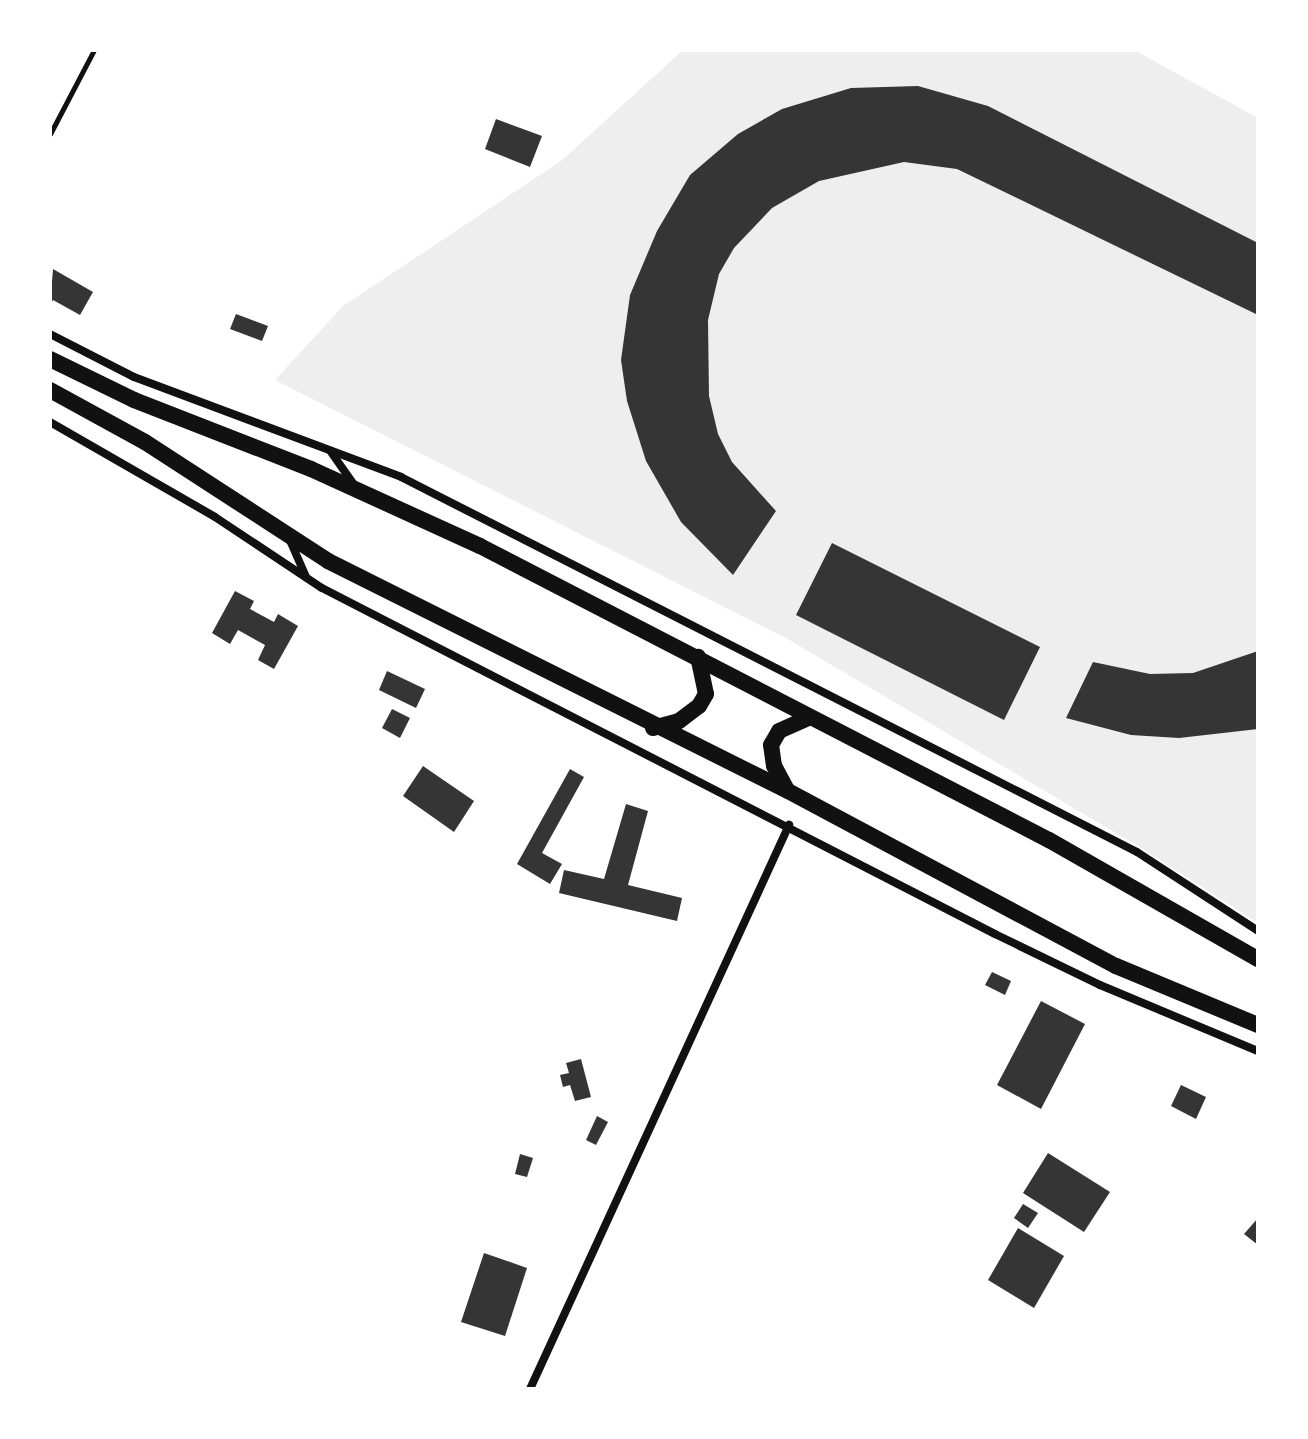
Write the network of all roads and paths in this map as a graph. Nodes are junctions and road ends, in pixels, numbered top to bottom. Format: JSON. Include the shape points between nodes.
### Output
{"nodes":[{"id":1,"x":94,"y":50,"type":"edge"},
{"id":2,"x":50,"y":134,"type":"edge"},
{"id":3,"x":50,"y":334,"type":"edge"},
{"id":4,"x":50,"y":359,"type":"edge"},
{"id":5,"x":50,"y":390,"type":"edge"},
{"id":6,"x":50,"y":422,"type":"edge"},
{"id":7,"x":331,"y":451,"type":"junction"},
{"id":8,"x":357,"y":489,"type":"junction"},
{"id":9,"x":288,"y":534,"type":"junction"},
{"id":10,"x":307,"y":578,"type":"junction"},
{"id":11,"x":698,"y":657,"type":"junction"},
{"id":12,"x":810,"y":717,"type":"junction"},
{"id":13,"x":653,"y":728,"type":"junction"},
{"id":14,"x":788,"y":791,"type":"junction"},
{"id":15,"x":789,"y":825,"type":"junction"},
{"id":16,"x":1258,"y":931,"type":"edge"},
{"id":17,"x":1258,"y":959,"type":"edge"},
{"id":18,"x":1258,"y":1025,"type":"edge"},
{"id":19,"x":1258,"y":1051,"type":"edge"},
{"id":20,"x":530,"y":1389,"type":"edge"}],
"edges":[{"from":1,"to":2,"type":"lane"},
{"from":3,"to":7,"type":"street","via":[[134,377]]},
{"from":4,"to":8,"type":"highway","via":[[134,400]]},
{"from":5,"to":9,"type":"highway","via":[[145,442]]},
{"from":6,"to":10,"type":"street","via":[[215,517]]},
{"from":7,"to":8,"type":"street"},
{"from":7,"to":16,"type":"street","via":[[401,477],[1137,852]]},
{"from":8,"to":11,"type":"highway"},
{"from":9,"to":10,"type":"street"},
{"from":9,"to":13,"type":"highway","via":[[328,561]]},
{"from":10,"to":15,"type":"street"},
{"from":11,"to":12,"type":"highway"},
{"from":11,"to":13,"type":"highway","via":[[706,694],[699,706],[679,721]]},
{"from":12,"to":14,"type":"highway","via":[[779,731],[771,745],[774,766]]},
{"from":12,"to":17,"type":"highway","via":[[1049,840]]},
{"from":13,"to":14,"type":"highway"},
{"from":14,"to":18,"type":"highway","via":[[1103,960]]},
{"from":15,"to":19,"type":"street","via":[[1100,985]]},
{"from":15,"to":20,"type":"street"}]}
